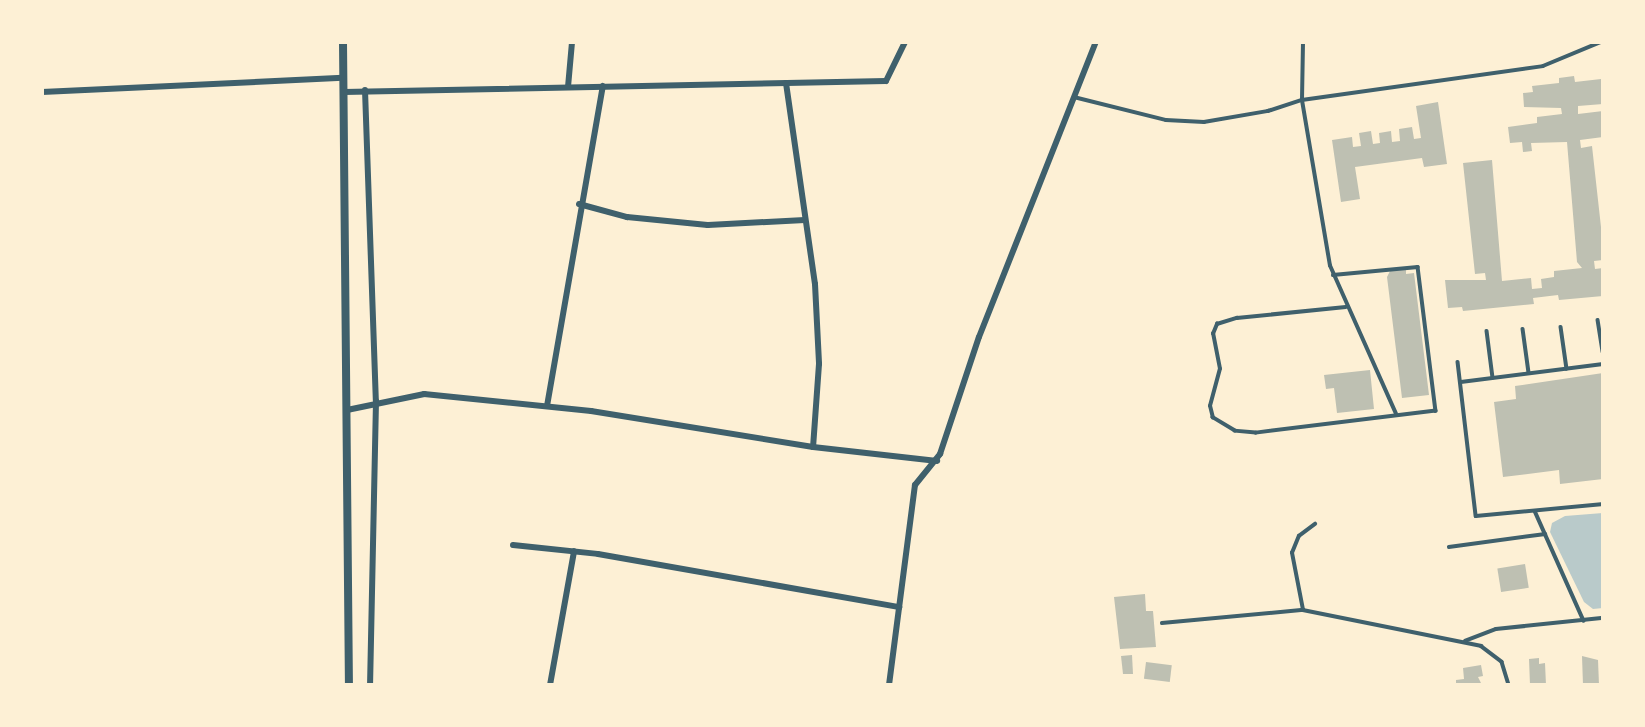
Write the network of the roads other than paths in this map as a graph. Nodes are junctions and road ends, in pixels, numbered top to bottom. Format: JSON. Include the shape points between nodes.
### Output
{"nodes":[{"id":1,"x":343,"y":42,"type":"edge"},
{"id":2,"x":572,"y":42,"type":"edge"},
{"id":3,"x":905,"y":42,"type":"edge"},
{"id":4,"x":1096,"y":42,"type":"edge"},
{"id":5,"x":1303,"y":42,"type":"edge"},
{"id":6,"x":1601,"y":42,"type":"edge"},
{"id":7,"x":344,"y":78,"type":"junction"},
{"id":8,"x":786,"y":83,"type":"junction"},
{"id":9,"x":603,"y":86,"type":"junction"},
{"id":10,"x":568,"y":87,"type":"junction"},
{"id":11,"x":365,"y":90,"type":"junction"},
{"id":12,"x":42,"y":92,"type":"edge"},
{"id":13,"x":344,"y":92,"type":"junction"},
{"id":14,"x":1074,"y":97,"type":"junction"},
{"id":15,"x":1302,"y":100,"type":"junction"},
{"id":16,"x":579,"y":204,"type":"junction"},
{"id":17,"x":805,"y":220,"type":"junction"},
{"id":18,"x":1333,"y":275,"type":"junction"},
{"id":19,"x":1345,"y":307,"type":"junction"},
{"id":20,"x":1598,"y":320,"type":"dead end"},
{"id":21,"x":1561,"y":327,"type":"dead end"},
{"id":22,"x":1523,"y":329,"type":"dead end"},
{"id":23,"x":1487,"y":331,"type":"dead end"},
{"id":24,"x":1603,"y":352,"type":"edge"},
{"id":25,"x":1458,"y":362,"type":"dead end"},
{"id":26,"x":1603,"y":364,"type":"edge"},
{"id":27,"x":1567,"y":369,"type":"junction"},
{"id":28,"x":1530,"y":373,"type":"junction"},
{"id":29,"x":1493,"y":378,"type":"junction"},
{"id":30,"x":1461,"y":382,"type":"junction"},
{"id":31,"x":376,"y":401,"type":"junction"},
{"id":32,"x":547,"y":406,"type":"junction"},
{"id":33,"x":347,"y":410,"type":"junction"},
{"id":34,"x":1396,"y":414,"type":"junction"},
{"id":35,"x":813,"y":447,"type":"junction"},
{"id":36,"x":937,"y":461,"type":"junction"},
{"id":37,"x":1603,"y":504,"type":"edge"},
{"id":38,"x":1535,"y":511,"type":"junction"},
{"id":39,"x":1315,"y":524,"type":"dead end"},
{"id":40,"x":1545,"y":534,"type":"junction"},
{"id":41,"x":513,"y":545,"type":"dead end"},
{"id":42,"x":1449,"y":547,"type":"dead end"},
{"id":43,"x":575,"y":551,"type":"junction"},
{"id":44,"x":899,"y":607,"type":"junction"},
{"id":45,"x":1303,"y":610,"type":"junction"},
{"id":46,"x":1603,"y":618,"type":"edge"},
{"id":47,"x":1584,"y":621,"type":"junction"},
{"id":48,"x":1161,"y":623,"type":"dead end"},
{"id":49,"x":1465,"y":641,"type":"junction"},
{"id":50,"x":349,"y":685,"type":"edge"},
{"id":51,"x":370,"y":685,"type":"edge"},
{"id":52,"x":551,"y":685,"type":"edge"},
{"id":53,"x":889,"y":685,"type":"edge"},
{"id":54,"x":1509,"y":685,"type":"edge"}],
"edges":[{"from":1,"to":7,"type":"street"},
{"from":2,"to":10,"type":"street"},
{"from":3,"to":8,"type":"street","via":[[886,81]]},
{"from":4,"to":14,"type":"street"},
{"from":5,"to":15,"type":"lane"},
{"from":6,"to":15,"type":"lane","via":[[1543,66]]},
{"from":7,"to":12,"type":"street"},
{"from":7,"to":13,"type":"street"},
{"from":8,"to":9,"type":"street"},
{"from":8,"to":17,"type":"street"},
{"from":9,"to":10,"type":"street"},
{"from":9,"to":16,"type":"street"},
{"from":10,"to":11,"type":"street"},
{"from":11,"to":13,"type":"street"},
{"from":11,"to":31,"type":"street"},
{"from":13,"to":33,"type":"street"},
{"from":14,"to":15,"type":"lane","via":[[1136,116],[1204,121]]},
{"from":14,"to":36,"type":"street","via":[[975,347]]},
{"from":15,"to":18,"type":"lane"},
{"from":16,"to":17,"type":"street","via":[[626,217],[708,225]]},
{"from":16,"to":32,"type":"street"},
{"from":17,"to":35,"type":"street","via":[[819,364]]},
{"from":18,"to":19,"type":"lane"},
{"from":18,"to":34,"type":"lane","via":[[1413,264],[1420,269],[1436,411]]},
{"from":19,"to":34,"type":"lane"},
{"from":19,"to":34,"type":"lane","via":[[1217,324],[1213,334],[1220,369],[1210,406],[1213,418],[1236,431],[1256,433]]},
{"from":20,"to":24,"type":"lane"},
{"from":21,"to":27,"type":"lane"},
{"from":22,"to":28,"type":"lane"},
{"from":23,"to":29,"type":"lane"},
{"from":25,"to":30,"type":"lane"},
{"from":26,"to":27,"type":"lane"},
{"from":27,"to":28,"type":"lane"},
{"from":28,"to":29,"type":"lane"},
{"from":29,"to":30,"type":"lane"},
{"from":30,"to":38,"type":"lane","via":[[1476,516]]},
{"from":31,"to":32,"type":"street","via":[[424,394]]},
{"from":31,"to":33,"type":"street"},
{"from":31,"to":51,"type":"street"},
{"from":32,"to":35,"type":"street"},
{"from":33,"to":50,"type":"street"},
{"from":35,"to":36,"type":"street"},
{"from":36,"to":44,"type":"street","via":[[914,491]]},
{"from":37,"to":38,"type":"lane"},
{"from":38,"to":40,"type":"lane"},
{"from":39,"to":45,"type":"lane","via":[[1299,536],[1292,553]]},
{"from":40,"to":42,"type":"lane"},
{"from":40,"to":47,"type":"lane"},
{"from":41,"to":43,"type":"street"},
{"from":43,"to":44,"type":"street"},
{"from":43,"to":52,"type":"street"},
{"from":44,"to":53,"type":"street"},
{"from":45,"to":48,"type":"lane"},
{"from":45,"to":49,"type":"lane"},
{"from":46,"to":47,"type":"lane"},
{"from":47,"to":49,"type":"lane","via":[[1496,629]]},
{"from":49,"to":54,"type":"lane","via":[[1496,656]]}]}
